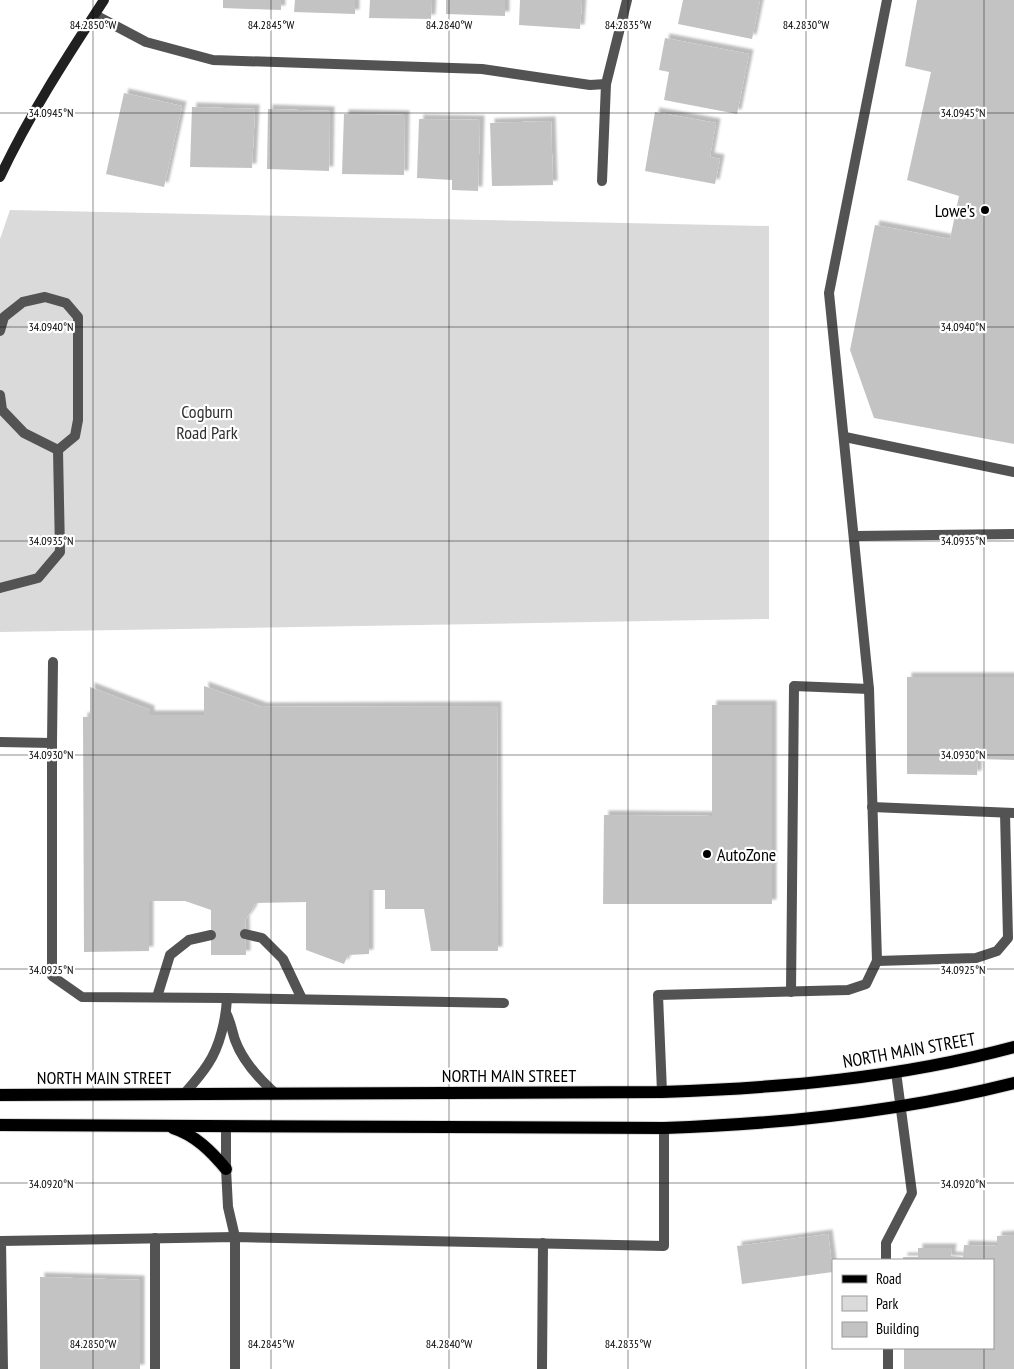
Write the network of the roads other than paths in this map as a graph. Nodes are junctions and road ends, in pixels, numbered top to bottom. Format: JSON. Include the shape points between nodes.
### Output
{"nodes":[{"id":1,"x":104,"y":0,"type":"edge"},
{"id":2,"x":627,"y":0,"type":"edge"},
{"id":3,"x":887,"y":0,"type":"edge"},
{"id":4,"x":95,"y":15,"type":"junction"},
{"id":5,"x":606,"y":84,"type":"junction"},
{"id":6,"x":0,"y":176,"type":"edge"},
{"id":7,"x":602,"y":181,"type":"dead end"},
{"id":8,"x":0,"y":330,"type":"edge"},
{"id":9,"x":0,"y":395,"type":"edge"},
{"id":10,"x":845,"y":437,"type":"junction"},
{"id":11,"x":58,"y":450,"type":"junction"},
{"id":12,"x":1014,"y":472,"type":"edge"},
{"id":13,"x":1014,"y":534,"type":"edge"},
{"id":14,"x":854,"y":536,"type":"junction"},
{"id":15,"x":0,"y":588,"type":"edge"},
{"id":16,"x":53,"y":662,"type":"dead end"},
{"id":17,"x":869,"y":689,"type":"junction"},
{"id":18,"x":0,"y":742,"type":"edge"},
{"id":19,"x":52,"y":743,"type":"junction"},
{"id":20,"x":872,"y":806,"type":"junction"},
{"id":21,"x":1010,"y":813,"type":"edge"},
{"id":22,"x":245,"y":934,"type":"dead end"},
{"id":23,"x":211,"y":935,"type":"dead end"},
{"id":24,"x":877,"y":961,"type":"junction"},
{"id":25,"x":791,"y":992,"type":"junction"},
{"id":26,"x":157,"y":997,"type":"junction"},
{"id":27,"x":227,"y":998,"type":"junction"},
{"id":28,"x":302,"y":999,"type":"junction"},
{"id":29,"x":504,"y":1004,"type":"dead end"},
{"id":30,"x":226,"y":1013,"type":"junction"},
{"id":31,"x":1014,"y":1047,"type":"edge"},
{"id":32,"x":896,"y":1072,"type":"junction"},
{"id":33,"x":1014,"y":1083,"type":"edge"},
{"id":34,"x":662,"y":1092,"type":"junction"},
{"id":35,"x":184,"y":1094,"type":"junction"},
{"id":36,"x":276,"y":1094,"type":"junction"},
{"id":37,"x":0,"y":1095,"type":"edge"},
{"id":38,"x":901,"y":1107,"type":"junction"},
{"id":39,"x":0,"y":1125,"type":"edge"},
{"id":40,"x":163,"y":1126,"type":"junction"},
{"id":41,"x":226,"y":1126,"type":"junction"},
{"id":42,"x":664,"y":1128,"type":"junction"},
{"id":43,"x":226,"y":1169,"type":"junction"},
{"id":44,"x":235,"y":1237,"type":"junction"},
{"id":45,"x":155,"y":1238,"type":"junction"},
{"id":46,"x":543,"y":1243,"type":"junction"},
{"id":47,"x":886,"y":1259,"type":"edge"},
{"id":48,"x":888,"y":1349,"type":"edge"},
{"id":49,"x":3,"y":1369,"type":"edge"},
{"id":50,"x":155,"y":1369,"type":"edge"},
{"id":51,"x":235,"y":1369,"type":"edge"},
{"id":52,"x":542,"y":1369,"type":"edge"},
{"id":53,"x":888,"y":1369,"type":"edge"}],
"edges":[{"from":1,"to":4,"type":"street"},
{"from":2,"to":5,"type":"street"},
{"from":3,"to":10,"type":"street","via":[[829,293]]},
{"from":4,"to":5,"type":"street","via":[[146,42],[213,60],[482,70],[590,85]]},
{"from":4,"to":6,"type":"street"},
{"from":5,"to":7,"type":"street"},
{"from":8,"to":11,"type":"street","via":[[4,317],[23,302],[46,297],[66,303],[78,317],[78,420],[75,436]]},
{"from":9,"to":11,"type":"street","via":[[2,410],[24,433]]},
{"from":10,"to":12,"type":"street"},
{"from":10,"to":14,"type":"street"},
{"from":11,"to":15,"type":"street","via":[[60,552],[38,578]]},
{"from":13,"to":14,"type":"street"},
{"from":14,"to":17,"type":"street"},
{"from":16,"to":19,"type":"street"},
{"from":17,"to":20,"type":"street"},
{"from":17,"to":25,"type":"street","via":[[794,686]]},
{"from":18,"to":19,"type":"street"},
{"from":19,"to":26,"type":"street","via":[[52,976],[82,997]]},
{"from":20,"to":21,"type":"street"},
{"from":20,"to":24,"type":"street"},
{"from":21,"to":24,"type":"street","via":[[1008,938],[998,951],[976,958]]},
{"from":22,"to":28,"type":"street","via":[[262,938],[283,959]]},
{"from":23,"to":26,"type":"street","via":[[189,940],[170,955]]},
{"from":24,"to":25,"type":"street","via":[[866,984],[848,990]]},
{"from":25,"to":34,"type":"street","via":[[658,995]]},
{"from":26,"to":27,"type":"street"},
{"from":27,"to":28,"type":"street"},
{"from":27,"to":30,"type":"street"},
{"from":28,"to":29,"type":"street"},
{"from":30,"to":35,"type":"street","via":[[209,1064]]},
{"from":30,"to":36,"type":"street","via":[[244,1058],[253,1072]]},
{"from":31,"to":32,"type":"main road","name":"NORTH MAIN STREET"},
{"from":32,"to":34,"type":"main road","name":"NORTH MAIN STREET","via":[[806,1084]]},
{"from":32,"to":38,"type":"street"},
{"from":33,"to":38,"type":"main road"},
{"from":34,"to":36,"type":"main road","name":"NORTH MAIN STREET"},
{"from":35,"to":36,"type":"main road","name":"NORTH MAIN STREET"},
{"from":35,"to":37,"type":"main road","name":"NORTH MAIN STREET"},
{"from":38,"to":42,"type":"main road","via":[[730,1126]]},
{"from":38,"to":47,"type":"street","via":[[912,1193],[886,1243]]},
{"from":39,"to":40,"type":"main road"},
{"from":40,"to":41,"type":"main road"},
{"from":40,"to":43,"type":"main road","via":[[178,1130],[204,1145]]},
{"from":41,"to":42,"type":"main road"},
{"from":41,"to":43,"type":"street"},
{"from":42,"to":46,"type":"street","via":[[664,1246]]},
{"from":43,"to":44,"type":"street","via":[[228,1207]]},
{"from":44,"to":45,"type":"street"},
{"from":44,"to":46,"type":"street"},
{"from":44,"to":51,"type":"street"},
{"from":45,"to":49,"type":"street","via":[[1,1241]]},
{"from":45,"to":50,"type":"street"},
{"from":46,"to":52,"type":"street"},
{"from":48,"to":53,"type":"street"}]}
